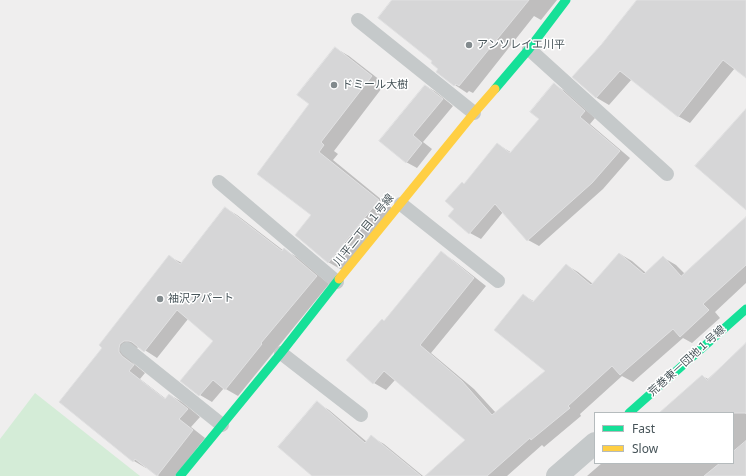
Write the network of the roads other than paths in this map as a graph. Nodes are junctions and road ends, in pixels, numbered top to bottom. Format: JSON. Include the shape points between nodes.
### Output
{"nodes":[{"id":1,"x":566,"y":0,"type":"edge"},
{"id":2,"x":358,"y":20,"type":"dead end"},
{"id":3,"x":529,"y":49,"type":"junction"},
{"id":4,"x":474,"y":113,"type":"junction"},
{"id":5,"x":667,"y":174,"type":"dead end"},
{"id":6,"x":219,"y":182,"type":"dead end"},
{"id":7,"x":401,"y":204,"type":"junction"},
{"id":8,"x":336,"y":282,"type":"junction"},
{"id":9,"x":498,"y":282,"type":"dead end"},
{"id":10,"x":746,"y":309,"type":"edge"},
{"id":11,"x":127,"y":349,"type":"dead end"},
{"id":12,"x":281,"y":353,"type":"junction"},
{"id":13,"x":630,"y":412,"type":"edge"},
{"id":14,"x":361,"y":415,"type":"dead end"},
{"id":15,"x":222,"y":425,"type":"junction"},
{"id":16,"x":594,"y":444,"type":"edge"},
{"id":17,"x":180,"y":476,"type":"edge"},
{"id":18,"x":557,"y":476,"type":"edge"}],
"edges":[{"from":1,"to":3,"type":"street","name":"川平二丁目１号線"},
{"from":2,"to":4,"type":"lane"},
{"from":3,"to":4,"type":"street","name":"川平二丁目１号線"},
{"from":3,"to":5,"type":"lane"},
{"from":4,"to":7,"type":"street","name":"川平二丁目１号線"},
{"from":6,"to":8,"type":"lane"},
{"from":7,"to":8,"type":"street","name":"川平二丁目１号線"},
{"from":7,"to":9,"type":"lane"},
{"from":8,"to":12,"type":"street","name":"川平二丁目１号線"},
{"from":10,"to":13,"type":"street","name":"荒巻東一団地１号線"},
{"from":11,"to":15,"type":"lane"},
{"from":12,"to":14,"type":"lane"},
{"from":12,"to":15,"type":"street","name":"川平二丁目１号線"},
{"from":15,"to":17,"type":"street","name":"川平二丁目１号線"},
{"from":16,"to":18,"type":"street"}]}
